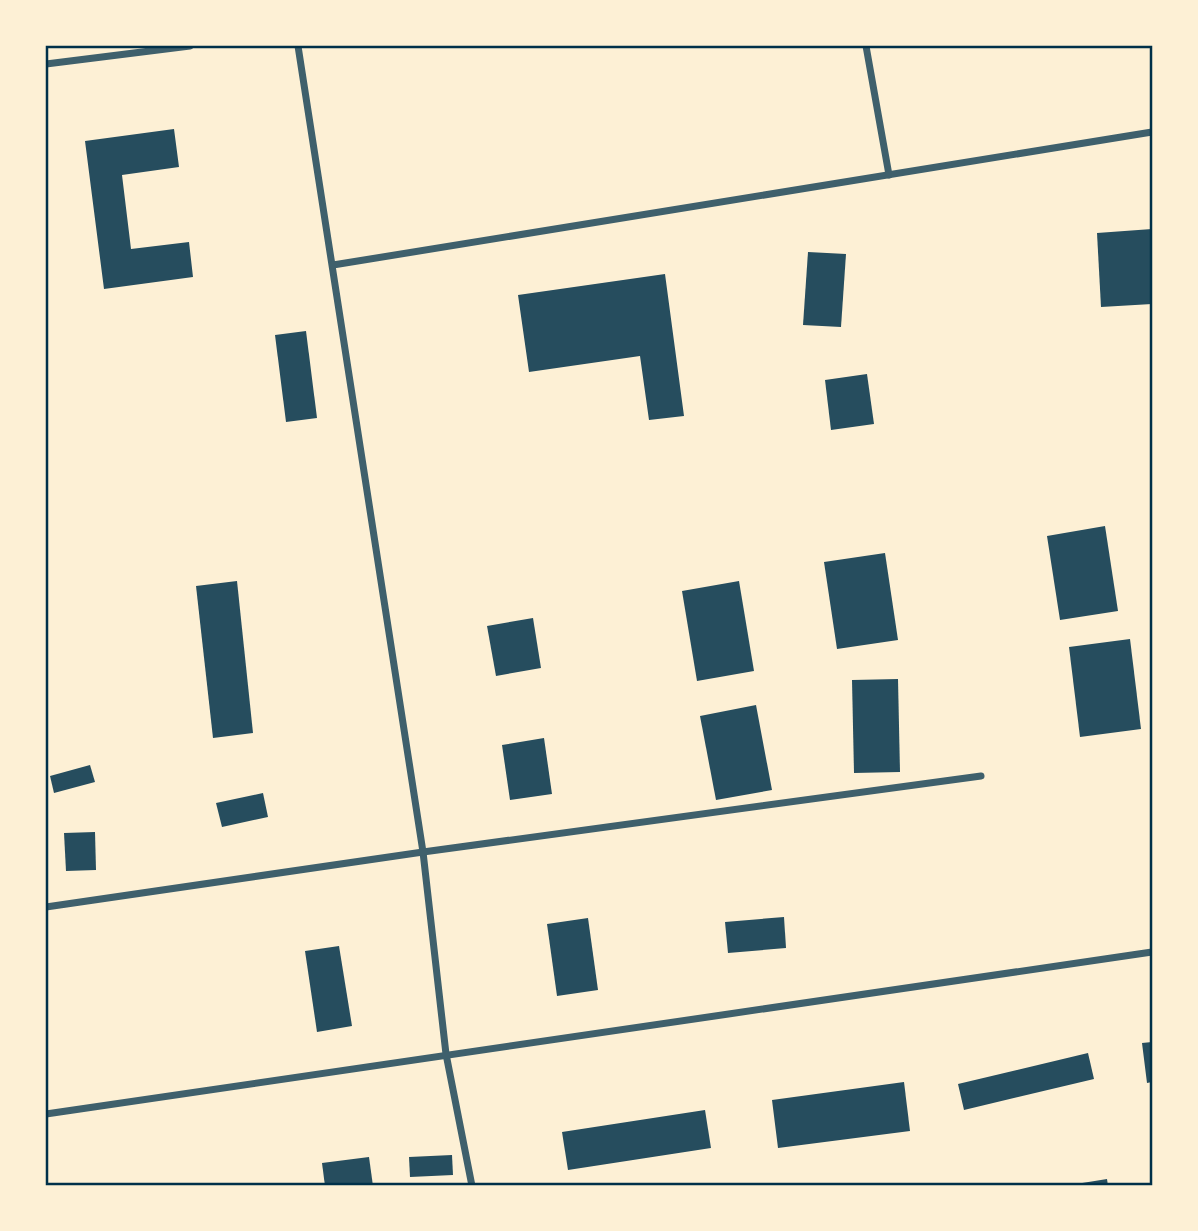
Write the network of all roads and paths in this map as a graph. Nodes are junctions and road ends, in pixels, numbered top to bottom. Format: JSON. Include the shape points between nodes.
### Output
{"nodes":[{"id":1,"x":190,"y":46,"type":"edge"},
{"id":2,"x":298,"y":46,"type":"edge"},
{"id":3,"x":866,"y":46,"type":"edge"},
{"id":4,"x":46,"y":64,"type":"edge"},
{"id":5,"x":1153,"y":132,"type":"edge"},
{"id":6,"x":889,"y":175,"type":"junction"},
{"id":7,"x":333,"y":265,"type":"junction"},
{"id":8,"x":981,"y":776,"type":"dead end"},
{"id":9,"x":423,"y":852,"type":"junction"},
{"id":10,"x":46,"y":907,"type":"edge"},
{"id":11,"x":1153,"y":952,"type":"edge"},
{"id":12,"x":446,"y":1054,"type":"junction"},
{"id":13,"x":46,"y":1114,"type":"edge"},
{"id":14,"x":472,"y":1185,"type":"edge"}],
"edges":[{"from":1,"to":4,"type":"street"},
{"from":2,"to":7,"type":"street"},
{"from":3,"to":6,"type":"street"},
{"from":5,"to":6,"type":"street"},
{"from":6,"to":7,"type":"street"},
{"from":7,"to":9,"type":"street"},
{"from":8,"to":9,"type":"street"},
{"from":9,"to":10,"type":"street"},
{"from":9,"to":12,"type":"street"},
{"from":11,"to":12,"type":"street"},
{"from":12,"to":13,"type":"street"},
{"from":12,"to":14,"type":"street"}]}
